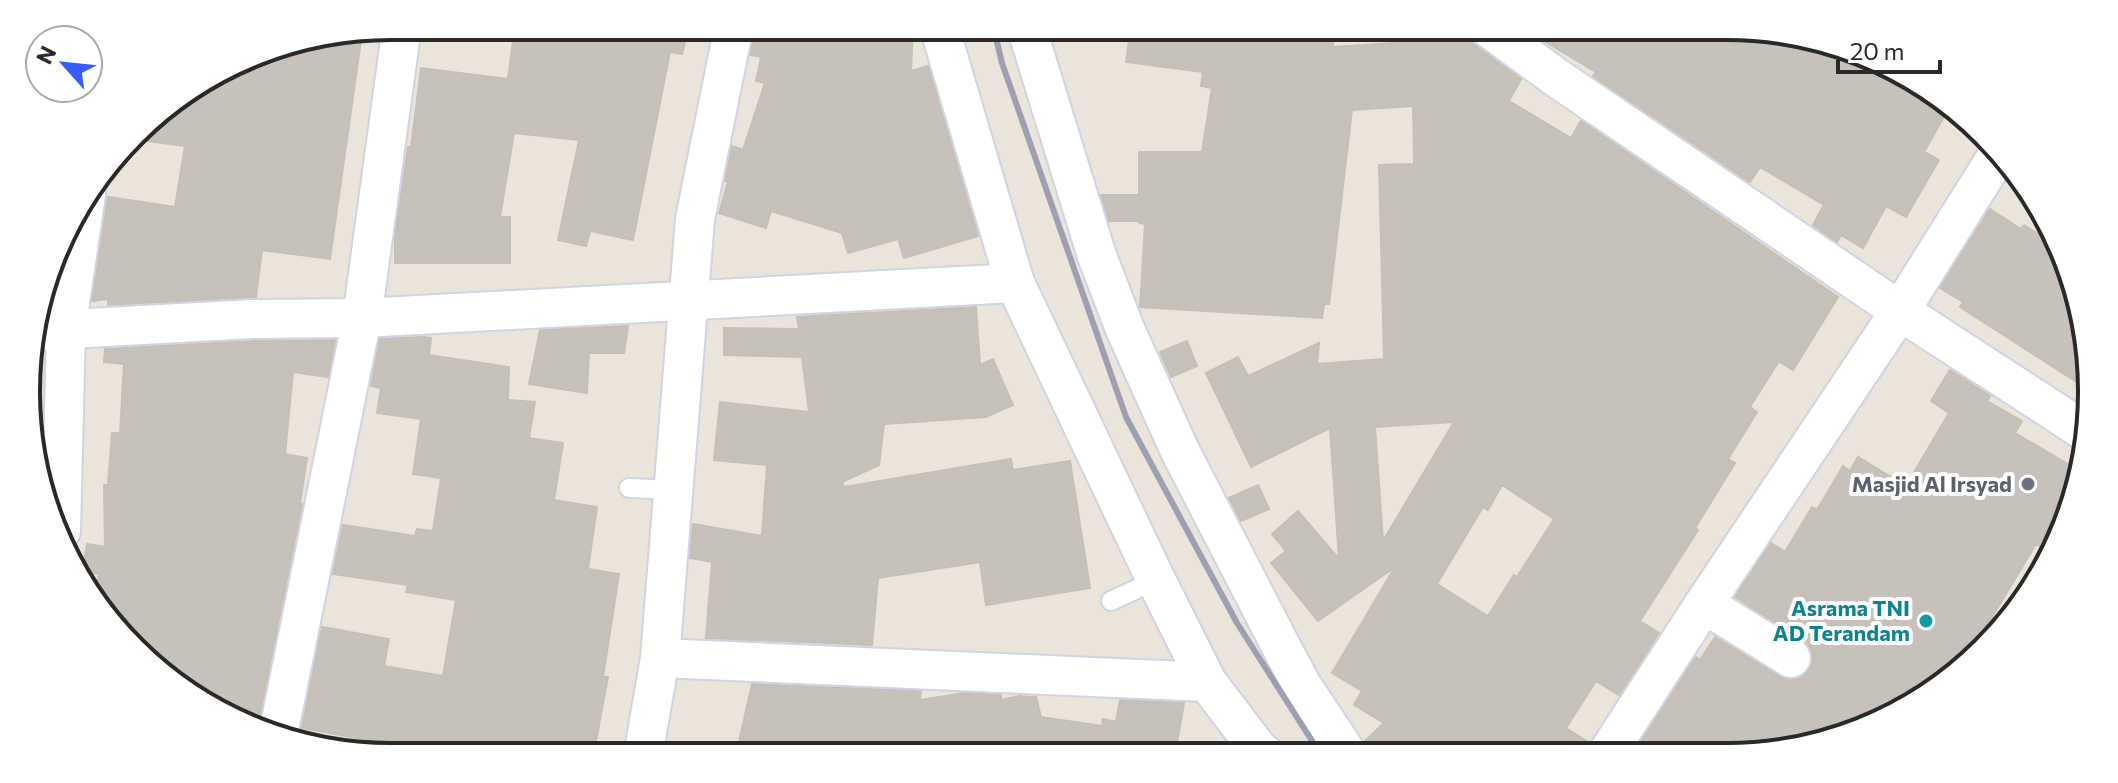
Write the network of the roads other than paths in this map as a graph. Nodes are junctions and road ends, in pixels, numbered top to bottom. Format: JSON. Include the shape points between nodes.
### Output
{"nodes":[{"id":1,"x":400,"y":40,"type":"edge"},
{"id":2,"x":731,"y":40,"type":"edge"},
{"id":3,"x":943,"y":40,"type":"edge"},
{"id":4,"x":1030,"y":40,"type":"edge"},
{"id":5,"x":1505,"y":40,"type":"edge"},
{"id":6,"x":1993,"y":162,"type":"edge"},
{"id":7,"x":74,"y":242,"type":"edge"},
{"id":8,"x":1015,"y":283,"type":"junction"},
{"id":9,"x":688,"y":299,"type":"junction"},
{"id":10,"x":1900,"y":311,"type":"junction"},
{"id":11,"x":362,"y":318,"type":"junction"},
{"id":12,"x":50,"y":330,"type":"edge"},
{"id":13,"x":2076,"y":425,"type":"edge"},
{"id":14,"x":629,"y":488,"type":"dead end"},
{"id":15,"x":675,"y":490,"type":"junction"},
{"id":16,"x":59,"y":503,"type":"edge"},
{"id":17,"x":1156,"y":580,"type":"junction"},
{"id":18,"x":1111,"y":601,"type":"dead end"},
{"id":19,"x":1704,"y":604,"type":"junction"},
{"id":20,"x":660,"y":658,"type":"junction"},
{"id":21,"x":1791,"y":658,"type":"dead end"},
{"id":22,"x":1207,"y":682,"type":"junction"},
{"id":23,"x":280,"y":724,"type":"edge"},
{"id":24,"x":645,"y":743,"type":"edge"},
{"id":25,"x":1253,"y":743,"type":"edge"},
{"id":26,"x":1340,"y":743,"type":"edge"},
{"id":27,"x":1614,"y":743,"type":"edge"}],
"edges":[{"from":1,"to":11,"type":"street"},
{"from":2,"to":9,"type":"street","via":[[695,219]]},
{"from":3,"to":8,"type":"street"},
{"from":4,"to":26,"type":"street","via":[[1125,329],[1180,451],[1285,654]]},
{"from":5,"to":10,"type":"street"},
{"from":6,"to":10,"type":"street"},
{"from":7,"to":12,"type":"street"},
{"from":8,"to":9,"type":"street"},
{"from":8,"to":17,"type":"street"},
{"from":9,"to":11,"type":"street"},
{"from":9,"to":15,"type":"street"},
{"from":10,"to":13,"type":"street"},
{"from":10,"to":19,"type":"street"},
{"from":11,"to":12,"type":"street"},
{"from":11,"to":23,"type":"street"},
{"from":12,"to":16,"type":"street"},
{"from":14,"to":15,"type":"lane"},
{"from":15,"to":20,"type":"street"},
{"from":17,"to":18,"type":"lane"},
{"from":17,"to":22,"type":"street"},
{"from":19,"to":21,"type":"street"},
{"from":19,"to":27,"type":"street"},
{"from":20,"to":22,"type":"street"},
{"from":20,"to":24,"type":"street"},
{"from":22,"to":25,"type":"street"}]}
